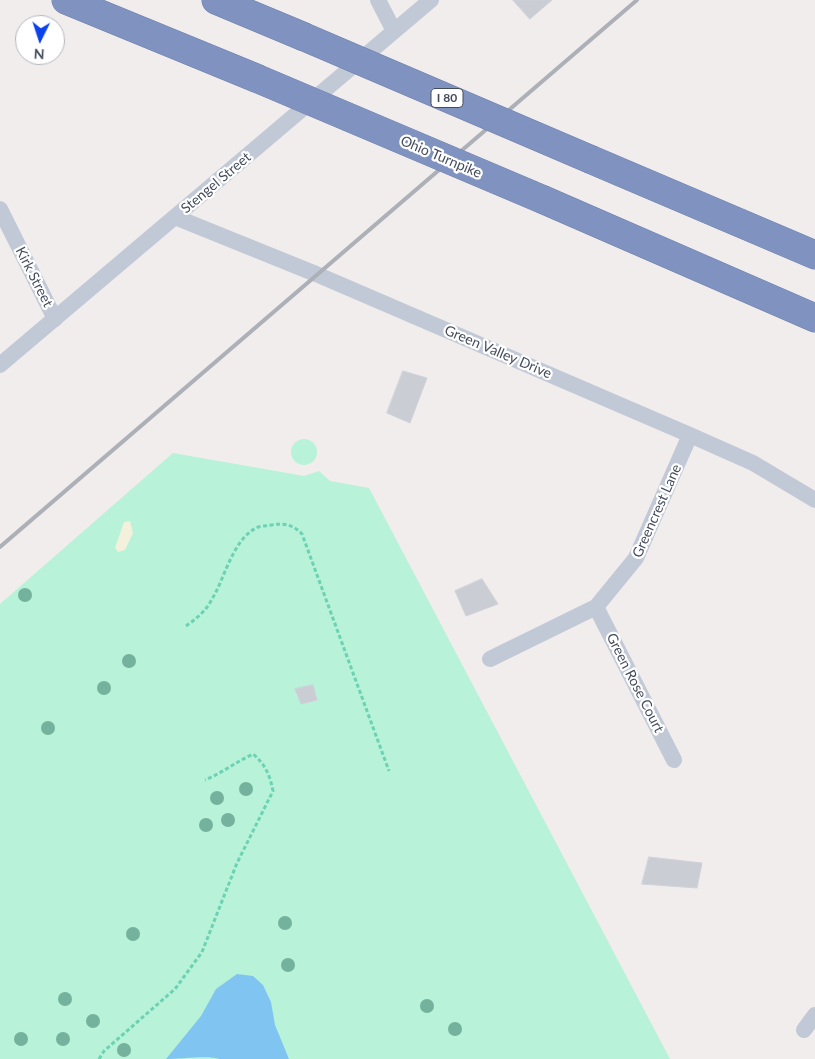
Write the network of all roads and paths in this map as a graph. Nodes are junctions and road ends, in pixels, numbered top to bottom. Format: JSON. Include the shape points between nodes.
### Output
{"nodes":[{"id":1,"x":66,"y":0,"type":"edge"},
{"id":2,"x":216,"y":0,"type":"edge"},
{"id":3,"x":378,"y":0,"type":"edge"},
{"id":4,"x":431,"y":0,"type":"edge"},
{"id":5,"x":394,"y":31,"type":"junction"},
{"id":6,"x":0,"y":209,"type":"edge"},
{"id":7,"x":175,"y":217,"type":"junction"},
{"id":8,"x":815,"y":255,"type":"edge"},
{"id":9,"x":55,"y":318,"type":"junction"},
{"id":10,"x":815,"y":318,"type":"edge"},
{"id":11,"x":0,"y":365,"type":"edge"},
{"id":12,"x":690,"y":435,"type":"junction"},
{"id":13,"x":815,"y":500,"type":"edge"},
{"id":14,"x":596,"y":607,"type":"junction"},
{"id":15,"x":186,"y":626,"type":"dead end"},
{"id":16,"x":490,"y":659,"type":"dead end"},
{"id":17,"x":674,"y":760,"type":"dead end"},
{"id":18,"x":390,"y":771,"type":"dead end"},
{"id":19,"x":205,"y":780,"type":"dead end"},
{"id":20,"x":815,"y":1015,"type":"edge"},
{"id":21,"x":804,"y":1030,"type":"dead end"},
{"id":22,"x":99,"y":1059,"type":"edge"}],
"edges":[{"from":1,"to":10,"type":"highway","name":"Ohio Turnpike","bridge":true,"via":[[544,200]]},
{"from":2,"to":8,"type":"highway","number":"I 80","bridge":true},
{"from":3,"to":5,"type":"street"},
{"from":4,"to":5,"type":"street","name":"Stengel Street"},
{"from":5,"to":7,"type":"street","name":"Stengel Street"},
{"from":6,"to":9,"type":"street","name":"Kirk Street"},
{"from":7,"to":9,"type":"street","name":"Stengel Street"},
{"from":7,"to":12,"type":"street","name":"Green Valley Drive"},
{"from":9,"to":11,"type":"street","name":"Stengel Street"},
{"from":12,"to":13,"type":"street","name":"Green Valley Drive","via":[[753,463]]},
{"from":12,"to":14,"type":"street","name":"Greencrest Lane","via":[[636,558]]},
{"from":14,"to":16,"type":"street","name":"Greencrest Lane"},
{"from":14,"to":17,"type":"street","name":"Green Rose Court"},
{"from":15,"to":18,"type":"path","via":[[197,619],[212,600],[238,546],[248,534],[257,528],[276,524],[295,527],[302,534]]},
{"from":19,"to":22,"type":"path","via":[[253,754],[271,778],[273,791],[237,863],[202,952],[175,989]]},
{"from":20,"to":21,"type":"street"}]}
